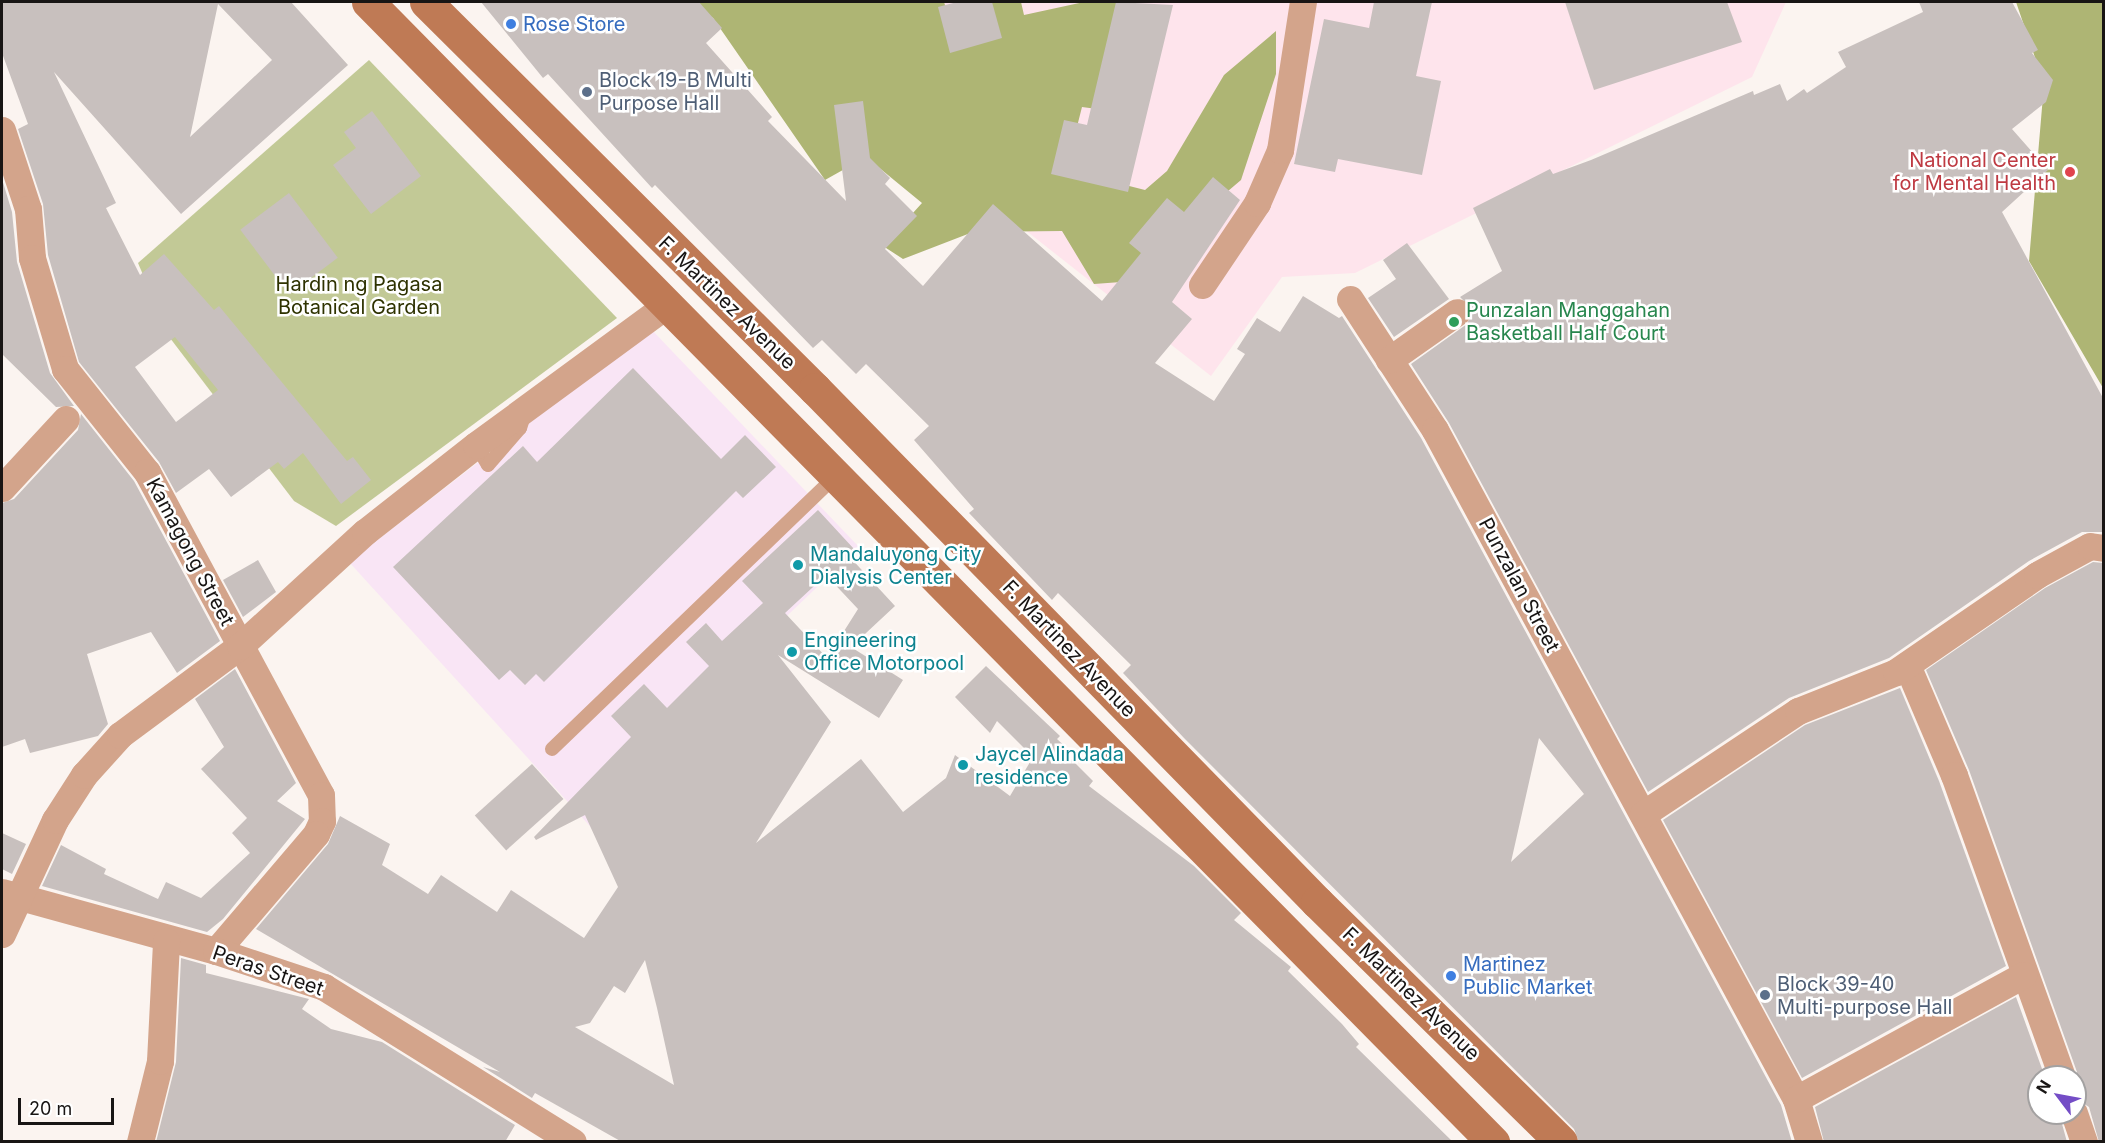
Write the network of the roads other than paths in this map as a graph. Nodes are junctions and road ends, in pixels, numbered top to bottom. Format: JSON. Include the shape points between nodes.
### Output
{"nodes":[{"id":1,"x":368,"y":2,"type":"edge"},
{"id":2,"x":426,"y":2,"type":"edge"},
{"id":3,"x":1303,"y":2,"type":"edge"},
{"id":4,"x":2,"y":130,"type":"edge"},
{"id":5,"x":682,"y":260,"type":"junction"},
{"id":6,"x":1202,"y":285,"type":"dead end"},
{"id":7,"x":657,"y":298,"type":"junction"},
{"id":8,"x":1350,"y":299,"type":"dead end"},
{"id":9,"x":1457,"y":312,"type":"dead end"},
{"id":10,"x":1389,"y":360,"type":"junction"},
{"id":11,"x":66,"y":419,"type":"dead end"},
{"id":12,"x":835,"y":477,"type":"junction"},
{"id":13,"x":2,"y":488,"type":"edge"},
{"id":14,"x":2103,"y":548,"type":"edge"},
{"id":15,"x":240,"y":646,"type":"junction"},
{"id":16,"x":1907,"y":664,"type":"junction"},
{"id":17,"x":552,"y":749,"type":"dead end"},
{"id":18,"x":1643,"y":814,"type":"junction"},
{"id":19,"x":11,"y":895,"type":"edge"},
{"id":20,"x":2,"y":934,"type":"edge"},
{"id":21,"x":166,"y":940,"type":"junction"},
{"id":22,"x":216,"y":951,"type":"junction"},
{"id":23,"x":2022,"y":975,"type":"junction"},
{"id":24,"x":2057,"y":1065,"type":"edge"},
{"id":25,"x":1796,"y":1099,"type":"junction"},
{"id":26,"x":2078,"y":1125,"type":"edge"},
{"id":27,"x":140,"y":1142,"type":"edge"},
{"id":28,"x":573,"y":1142,"type":"edge"},
{"id":29,"x":1493,"y":1142,"type":"edge"},
{"id":30,"x":1561,"y":1142,"type":"edge"},
{"id":31,"x":1809,"y":1142,"type":"edge"},
{"id":32,"x":2084,"y":1142,"type":"edge"}],
"edges":[{"from":1,"to":7,"type":"main road"},
{"from":2,"to":5,"type":"main road","name":"F. Martinez Avenue"},
{"from":3,"to":6,"type":"street","via":[[1280,150],[1257,202]]},
{"from":4,"to":15,"type":"street","name":"Kamagong Street","via":[[28,209],[34,268],[65,369],[147,472]]},
{"from":5,"to":7,"type":"main road"},
{"from":5,"to":30,"type":"main road","name":"F. Martinez Avenue","via":[[815,389],[1317,902]]},
{"from":7,"to":12,"type":"main road"},
{"from":7,"to":15,"type":"street","via":[[526,407],[365,532]]},
{"from":8,"to":10,"type":"street","name":"Punzalan Street"},
{"from":9,"to":10,"type":"street"},
{"from":10,"to":18,"type":"street","name":"Punzalan Street","via":[[1435,430]]},
{"from":11,"to":13,"type":"street"},
{"from":12,"to":17,"type":"lane"},
{"from":12,"to":29,"type":"main road"},
{"from":14,"to":16,"type":"street","via":[[2090,546],[2037,575]]},
{"from":15,"to":19,"type":"street","via":[[129,728],[84,775]]},
{"from":15,"to":22,"type":"street","name":"Kamagong Street","via":[[324,807],[316,834]]},
{"from":16,"to":18,"type":"street","via":[[1798,711]]},
{"from":16,"to":23,"type":"street","via":[[1954,775]]},
{"from":18,"to":25,"type":"street","name":"Punzalan Street"},
{"from":19,"to":20,"type":"street"},
{"from":19,"to":21,"type":"street","name":"Peras Street"},
{"from":21,"to":22,"type":"street","name":"Peras Street"},
{"from":21,"to":27,"type":"street","via":[[160,1061]]},
{"from":22,"to":28,"type":"street","name":"Peras Street","via":[[324,987]]},
{"from":23,"to":24,"type":"street"},
{"from":23,"to":25,"type":"street"},
{"from":25,"to":31,"type":"street","name":"Punzalan Street"},
{"from":26,"to":32,"type":"street"}]}
